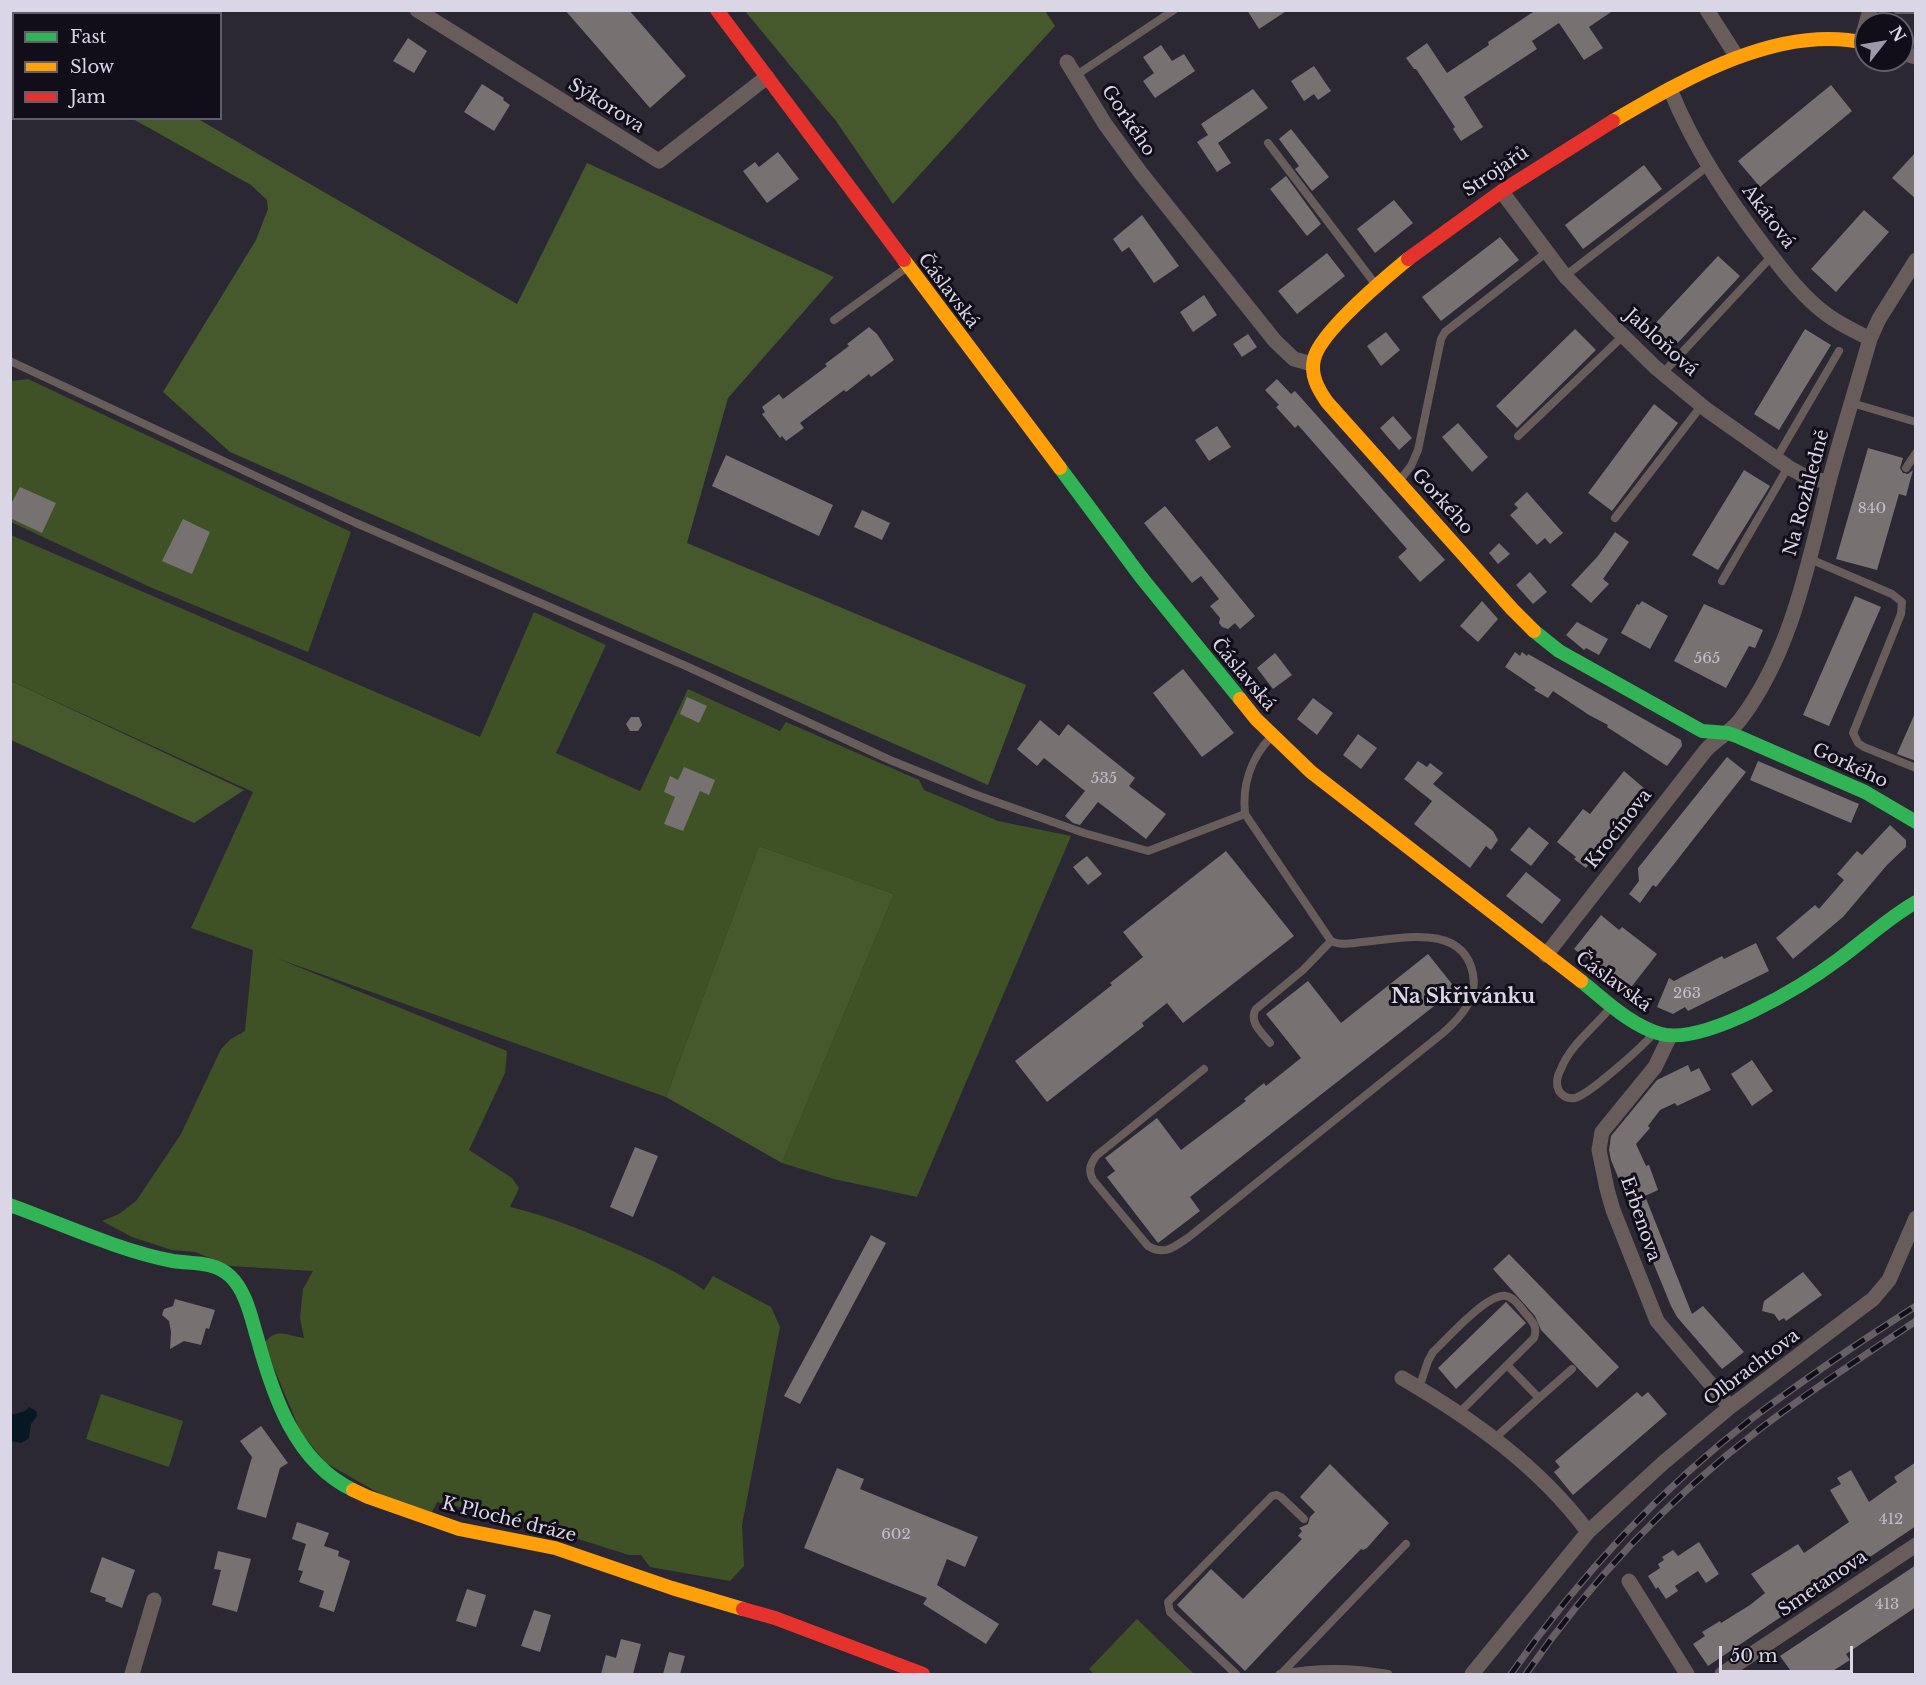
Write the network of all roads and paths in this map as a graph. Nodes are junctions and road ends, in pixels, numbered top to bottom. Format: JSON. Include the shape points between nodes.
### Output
{"nodes":[{"id":1,"x":417,"y":10,"type":"edge"},
{"id":2,"x":717,"y":10,"type":"edge"},
{"id":3,"x":1173,"y":10,"type":"edge"},
{"id":4,"x":1707,"y":10,"type":"edge"},
{"id":5,"x":1897,"y":10,"type":"edge"},
{"id":6,"x":1914,"y":10,"type":"edge"},
{"id":7,"x":1854,"y":41,"type":"edge"},
{"id":8,"x":1737,"y":57,"type":"junction"},
{"id":9,"x":1067,"y":62,"type":"dead end"},
{"id":10,"x":1075,"y":76,"type":"junction"},
{"id":11,"x":767,"y":77,"type":"junction"},
{"id":12,"x":1670,"y":89,"type":"junction"},
{"id":13,"x":1268,"y":143,"type":"dead end"},
{"id":14,"x":1708,"y":166,"type":"junction"},
{"id":15,"x":1502,"y":192,"type":"junction"},
{"id":16,"x":1547,"y":252,"type":"junction"},
{"id":17,"x":1772,"y":256,"type":"junction"},
{"id":18,"x":1916,"y":260,"type":"edge"},
{"id":19,"x":908,"y":267,"type":"junction"},
{"id":20,"x":1565,"y":276,"type":"junction"},
{"id":21,"x":1377,"y":286,"type":"junction"},
{"id":22,"x":834,"y":320,"type":"dead end"},
{"id":23,"x":1623,"y":336,"type":"junction"},
{"id":24,"x":1870,"y":339,"type":"junction"},
{"id":25,"x":1839,"y":351,"type":"dead end"},
{"id":26,"x":10,"y":361,"type":"edge"},
{"id":27,"x":1312,"y":364,"type":"junction"},
{"id":28,"x":1663,"y":373,"type":"junction"},
{"id":29,"x":1852,"y":403,"type":"junction"},
{"id":30,"x":1702,"y":405,"type":"junction"},
{"id":31,"x":1916,"y":422,"type":"edge"},
{"id":32,"x":1518,"y":436,"type":"dead end"},
{"id":33,"x":1916,"y":453,"type":"edge"},
{"id":34,"x":1782,"y":463,"type":"junction"},
{"id":35,"x":1906,"y":468,"type":"dead end"},
{"id":36,"x":1829,"y":482,"type":"junction"},
{"id":37,"x":1398,"y":483,"type":"junction"},
{"id":38,"x":1616,"y":518,"type":"dead end"},
{"id":39,"x":1810,"y":558,"type":"junction"},
{"id":40,"x":1722,"y":581,"type":"dead end"},
{"id":41,"x":1728,"y":733,"type":"junction"},
{"id":42,"x":1272,"y":736,"type":"junction"},
{"id":43,"x":1916,"y":768,"type":"edge"},
{"id":44,"x":1245,"y":814,"type":"junction"},
{"id":45,"x":1916,"y":822,"type":"edge"},
{"id":46,"x":1916,"y":902,"type":"edge"},
{"id":47,"x":1331,"y":941,"type":"junction"},
{"id":48,"x":1546,"y":955,"type":"junction"},
{"id":49,"x":1612,"y":1005,"type":"junction"},
{"id":50,"x":1663,"y":1034,"type":"junction"},
{"id":51,"x":1270,"y":1043,"type":"dead end"},
{"id":52,"x":1204,"y":1069,"type":"dead end"},
{"id":53,"x":10,"y":1205,"type":"edge"},
{"id":54,"x":1916,"y":1218,"type":"edge"},
{"id":55,"x":1507,"y":1365,"type":"junction"},
{"id":56,"x":1572,"y":1369,"type":"dead end"},
{"id":57,"x":1402,"y":1378,"type":"dead end"},
{"id":58,"x":1419,"y":1388,"type":"junction"},
{"id":59,"x":1539,"y":1398,"type":"junction"},
{"id":60,"x":1730,"y":1407,"type":"junction"},
{"id":61,"x":1459,"y":1413,"type":"junction"},
{"id":62,"x":1495,"y":1438,"type":"junction"},
{"id":63,"x":1304,"y":1519,"type":"dead end"},
{"id":64,"x":1588,"y":1532,"type":"junction"},
{"id":65,"x":1406,"y":1544,"type":"dead end"},
{"id":66,"x":1916,"y":1545,"type":"edge"},
{"id":67,"x":1629,"y":1581,"type":"dead end"},
{"id":68,"x":154,"y":1600,"type":"dead end"},
{"id":69,"x":132,"y":1674,"type":"edge"},
{"id":70,"x":923,"y":1674,"type":"edge"},
{"id":71,"x":1236,"y":1674,"type":"edge"},
{"id":72,"x":1280,"y":1674,"type":"edge"},
{"id":73,"x":1388,"y":1674,"type":"edge"},
{"id":74,"x":1472,"y":1674,"type":"edge"},
{"id":75,"x":1687,"y":1674,"type":"edge"},
{"id":76,"x":1722,"y":1674,"type":"edge"}],
"edges":[{"from":1,"to":11,"type":"street","name":"Sýkorova","via":[[658,161]]},
{"from":2,"to":11,"type":"street","name":"Čáslavská"},
{"from":3,"to":10,"type":"lane"},
{"from":4,"to":8,"type":"street"},
{"from":5,"to":6,"type":"lane"},
{"from":7,"to":8,"type":"street","name":"Strojařů","via":[[1783,42]]},
{"from":8,"to":12,"type":"street","name":"Strojařů"},
{"from":9,"to":10,"type":"street","name":"Gorkého"},
{"from":10,"to":27,"type":"street","name":"Gorkého","via":[[1140,172],[1275,341],[1294,359]]},
{"from":11,"to":19,"type":"street","name":"Čáslavská"},
{"from":12,"to":14,"type":"street","name":"Akátová"},
{"from":12,"to":15,"type":"street","name":"Strojařů","via":[[1619,116]]},
{"from":13,"to":21,"type":"lane"},
{"from":14,"to":17,"type":"street","name":"Akátová"},
{"from":14,"to":20,"type":"lane"},
{"from":15,"to":16,"type":"street","name":"Jabloňová"},
{"from":15,"to":21,"type":"street","name":"Strojařů"},
{"from":16,"to":20,"type":"street","name":"Jabloňová"},
{"from":16,"to":37,"type":"lane","via":[[1444,332],[1418,450]]},
{"from":17,"to":24,"type":"street","name":"Akátová","via":[[1825,313]]},
{"from":17,"to":28,"type":"lane"},
{"from":18,"to":24,"type":"street","name":"Na Rozhledně"},
{"from":19,"to":22,"type":"lane"},
{"from":19,"to":42,"type":"street","name":"Čáslavská","via":[[1148,586]]},
{"from":20,"to":23,"type":"street","name":"Jabloňová"},
{"from":21,"to":27,"type":"street","name":"Strojařů","via":[[1329,335]]},
{"from":23,"to":28,"type":"street","name":"Jabloňová"},
{"from":23,"to":32,"type":"lane"},
{"from":24,"to":29,"type":"street","name":"Na Rozhledně"},
{"from":25,"to":34,"type":"lane"},
{"from":26,"to":44,"type":"lane","via":[[346,518],[974,794],[1148,851]]},
{"from":27,"to":37,"type":"street","name":"Gorkého","via":[[1321,395]]},
{"from":28,"to":30,"type":"street","name":"Jabloňová"},
{"from":29,"to":31,"type":"lane"},
{"from":29,"to":36,"type":"street","name":"Na Rozhledně"},
{"from":30,"to":34,"type":"street","name":"Jabloňová"},
{"from":30,"to":38,"type":"lane"},
{"from":33,"to":35,"type":"lane"},
{"from":34,"to":36,"type":"street","name":"Jabloňová","via":[[1808,478]]},
{"from":34,"to":40,"type":"lane"},
{"from":36,"to":39,"type":"street","name":"Na Rozhledně"},
{"from":37,"to":41,"type":"street","name":"Gorkého","via":[[1512,609],[1552,646],[1702,730]]},
{"from":39,"to":41,"type":"street","name":"Na Rozhledně","via":[[1773,664],[1741,719]]},
{"from":39,"to":43,"type":"lane","via":[[1893,594],[1902,602],[1901,614],[1853,733],[1864,747]]},
{"from":41,"to":45,"type":"street","name":"Gorkého","via":[[1865,792]]},
{"from":41,"to":48,"type":"street","name":"Krocínova","via":[[1706,750]]},
{"from":42,"to":44,"type":"lane","via":[[1250,769]]},
{"from":42,"to":48,"type":"street","name":"Čáslavská","via":[[1311,772]]},
{"from":44,"to":47,"type":"lane"},
{"from":46,"to":50,"type":"street","via":[[1826,968],[1768,1002],[1700,1032]]},
{"from":47,"to":51,"type":"lane","via":[[1252,1015]]},
{"from":47,"to":52,"type":"lane","via":[[1344,944],[1425,937],[1450,943],[1466,956],[1471,966],[1471,1000],[1443,1033],[1189,1237],[1156,1251],[1093,1180],[1090,1164]]},
{"from":48,"to":49,"type":"street","name":"Čáslavská"},
{"from":49,"to":50,"type":"street","name":"Čáslavská","via":[[1641,1025]]},
{"from":49,"to":50,"type":"lane","via":[[1561,1067],[1557,1085],[1566,1098],[1575,1098],[1591,1088]]},
{"from":50,"to":60,"type":"street","name":"Erbenova","via":[[1654,1067],[1602,1132],[1599,1150],[1613,1210],[1657,1321]]},
{"from":53,"to":70,"type":"street","name":"K Ploché dráze","via":[[140,1252],[203,1263],[230,1276],[248,1307],[269,1382],[289,1426],[310,1458],[343,1485],[459,1529],[555,1548],[775,1618]]},
{"from":54,"to":60,"type":"street","name":"Olbrachtova","via":[[1889,1280],[1873,1299]]},
{"from":55,"to":58,"type":"lane","via":[[1534,1338],[1536,1327],[1512,1298],[1501,1296],[1482,1306],[1433,1352]]},
{"from":55,"to":59,"type":"lane"},
{"from":55,"to":61,"type":"lane"},
{"from":56,"to":59,"type":"lane"},
{"from":57,"to":58,"type":"street"},
{"from":58,"to":61,"type":"street"},
{"from":59,"to":62,"type":"lane"},
{"from":60,"to":64,"type":"street","name":"Olbrachtova"},
{"from":61,"to":62,"type":"street"},
{"from":62,"to":64,"type":"street"},
{"from":63,"to":71,"type":"lane","via":[[1281,1497],[1272,1496],[1168,1602],[1170,1612]]},
{"from":64,"to":74,"type":"street","name":"Olbrachtova"},
{"from":65,"to":72,"type":"lane"},
{"from":66,"to":76,"type":"street","name":"Smetanova"},
{"from":67,"to":75,"type":"street"},
{"from":68,"to":69,"type":"street"},
{"from":72,"to":73,"type":"lane","via":[[1349,1668]]}]}
